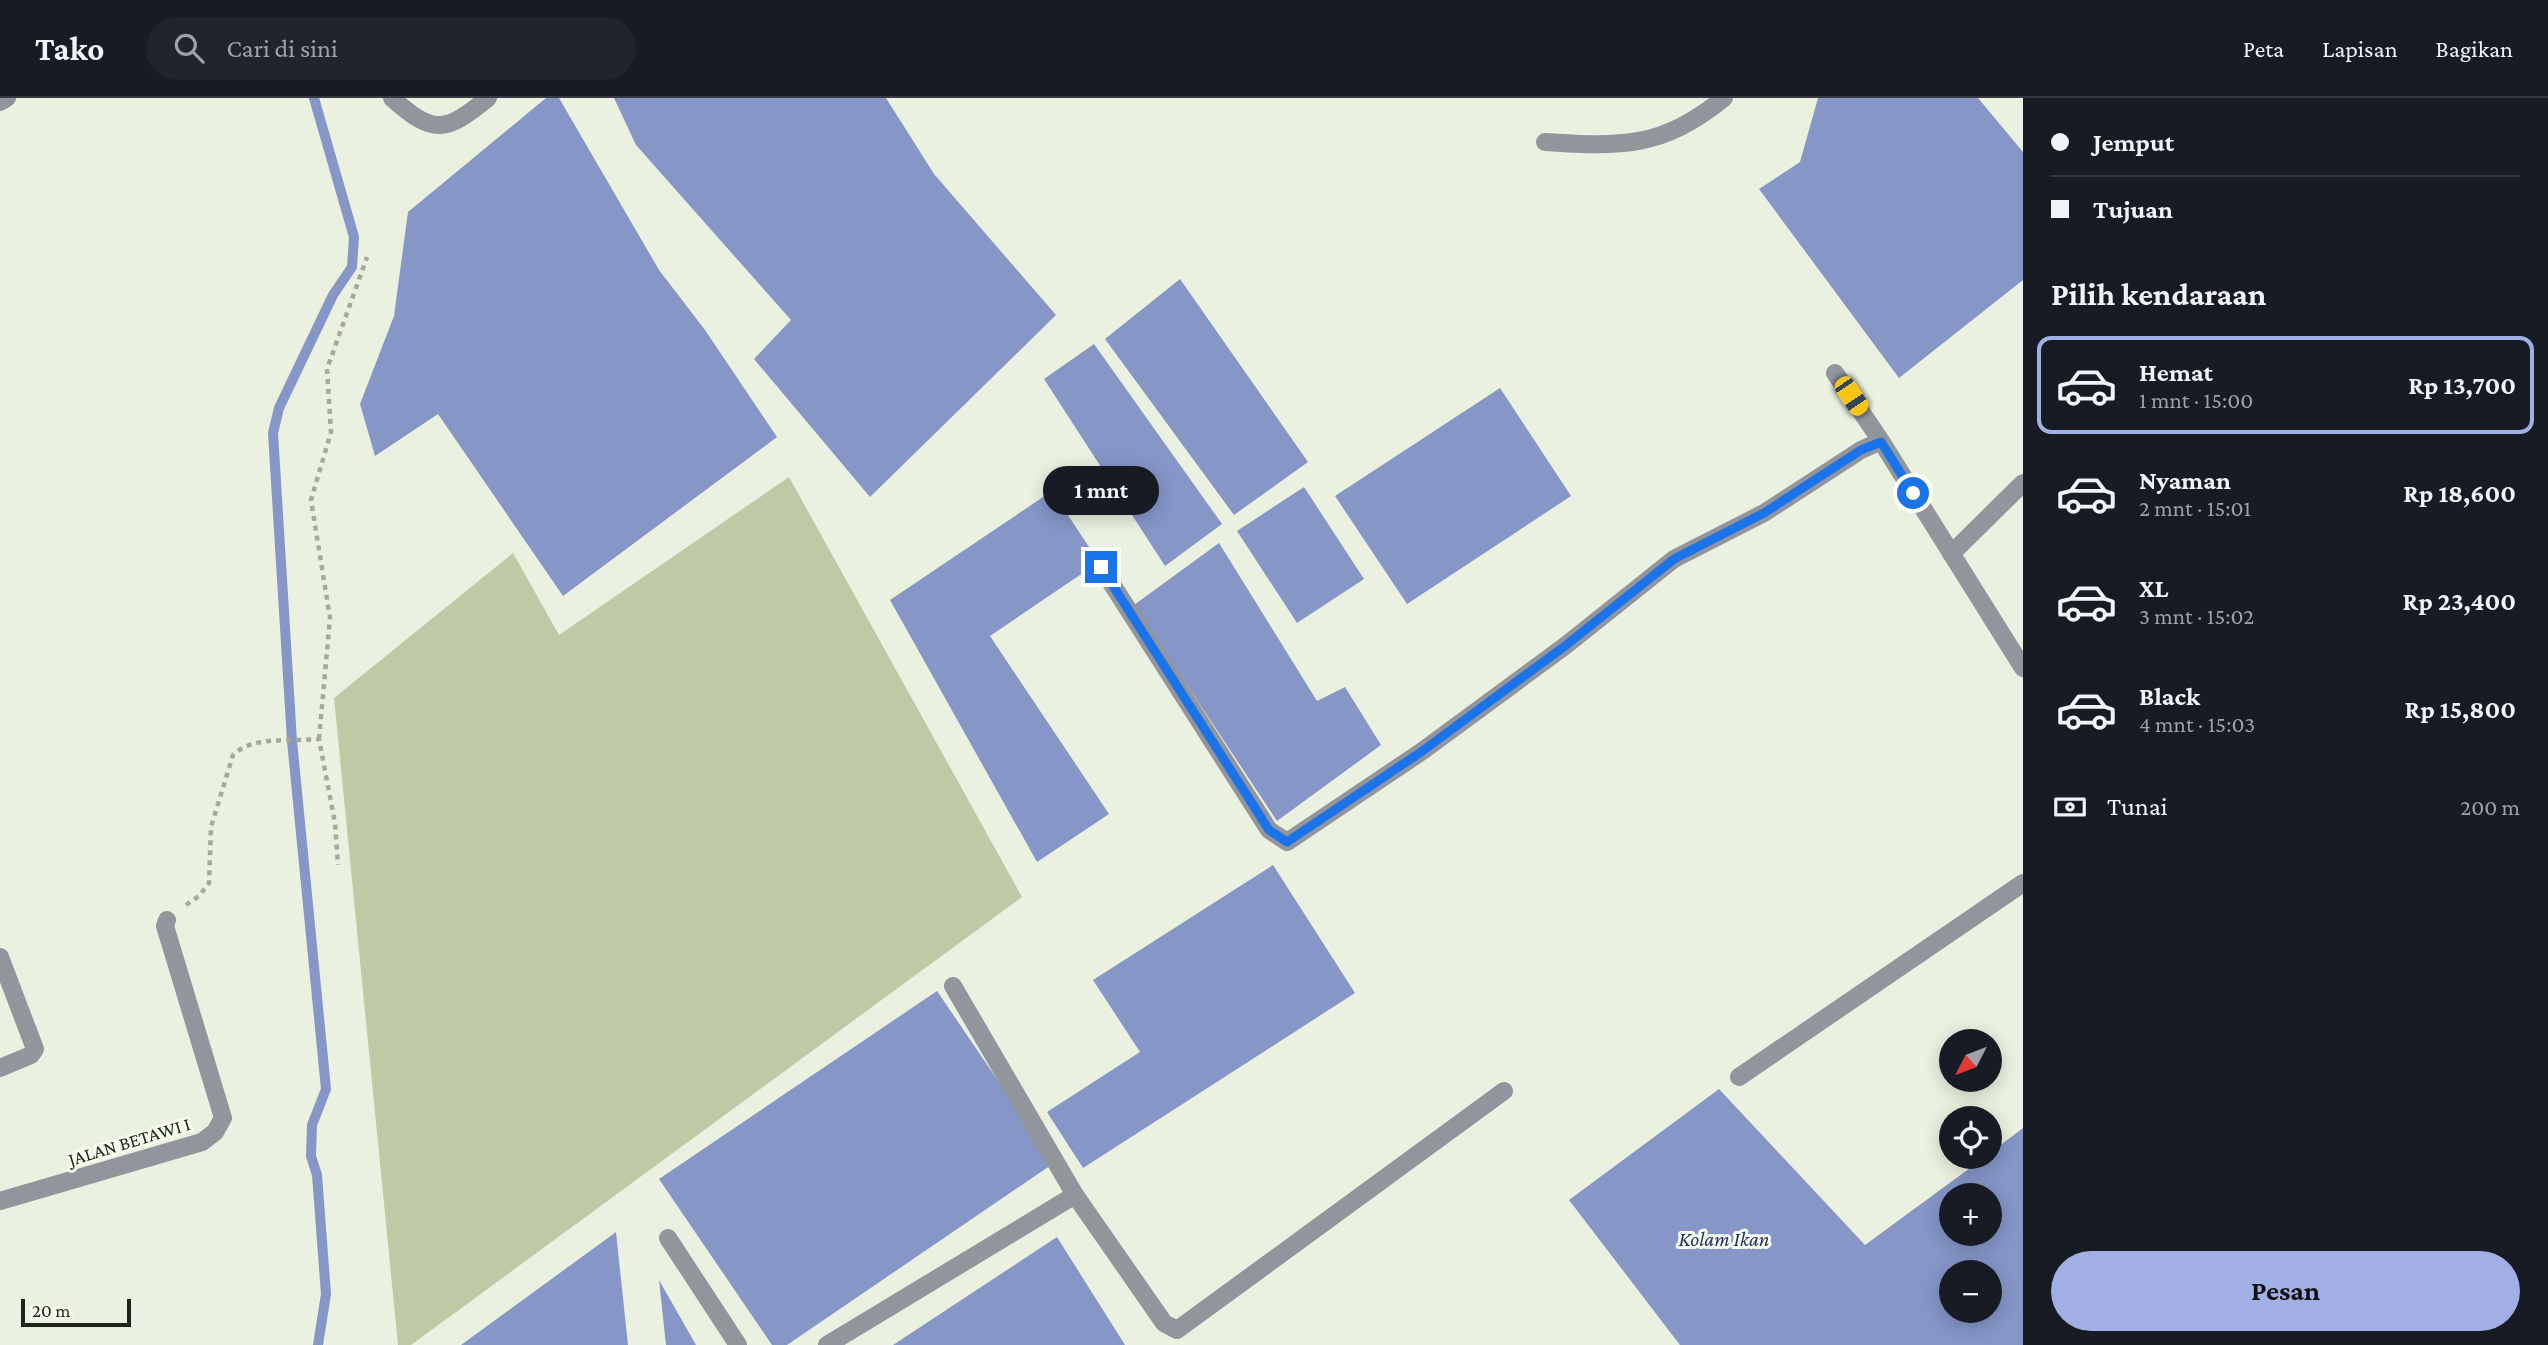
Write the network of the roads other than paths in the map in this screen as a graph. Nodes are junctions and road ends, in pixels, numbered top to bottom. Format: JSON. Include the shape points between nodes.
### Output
{"nodes":[{"id":1,"x":7,"y":98,"type":"edge"},
{"id":2,"x":392,"y":98,"type":"edge"},
{"id":3,"x":488,"y":98,"type":"edge"},
{"id":4,"x":1724,"y":98,"type":"edge"},
{"id":5,"x":0,"y":102,"type":"edge"},
{"id":6,"x":1545,"y":142,"type":"dead end"},
{"id":7,"x":1835,"y":373,"type":"dead end"},
{"id":8,"x":1881,"y":442,"type":"junction"},
{"id":9,"x":2023,"y":483,"type":"edge"},
{"id":10,"x":1951,"y":554,"type":"junction"},
{"id":11,"x":1101,"y":567,"type":"dead end"},
{"id":12,"x":2023,"y":668,"type":"edge"},
{"id":13,"x":2023,"y":883,"type":"edge"},
{"id":14,"x":167,"y":920,"type":"road end"},
{"id":15,"x":0,"y":957,"type":"edge"},
{"id":16,"x":953,"y":986,"type":"dead end"},
{"id":17,"x":0,"y":1069,"type":"edge"},
{"id":18,"x":1739,"y":1077,"type":"dead end"},
{"id":19,"x":1504,"y":1091,"type":"dead end"},
{"id":20,"x":1075,"y":1195,"type":"junction"},
{"id":21,"x":0,"y":1201,"type":"edge"},
{"id":22,"x":668,"y":1238,"type":"dead end"},
{"id":23,"x":738,"y":1345,"type":"edge"},
{"id":24,"x":827,"y":1345,"type":"edge"}],
"edges":[{"from":1,"to":5,"type":"street"},
{"from":2,"to":3,"type":"street","via":[[415,118],[437,128],[458,122]]},
{"from":4,"to":6,"type":"street","via":[[1693,123],[1660,138],[1613,144]]},
{"from":7,"to":8,"type":"street"},
{"from":8,"to":10,"type":"street"},
{"from":8,"to":11,"type":"street","via":[[1861,450],[1764,513],[1674,559],[1421,752],[1287,842],[1269,830]]},
{"from":9,"to":10,"type":"street"},
{"from":10,"to":12,"type":"street"},
{"from":13,"to":18,"type":"street"},
{"from":14,"to":21,"type":"street","name":"JALAN BETAWI I","via":[[165,926],[223,1118],[215,1132],[202,1142],[137,1163]]},
{"from":15,"to":17,"type":"street","via":[[35,1049]]},
{"from":16,"to":20,"type":"street"},
{"from":19,"to":20,"type":"street","via":[[1177,1330],[1164,1322]]},
{"from":20,"to":24,"type":"street"},
{"from":22,"to":23,"type":"street"}]}
